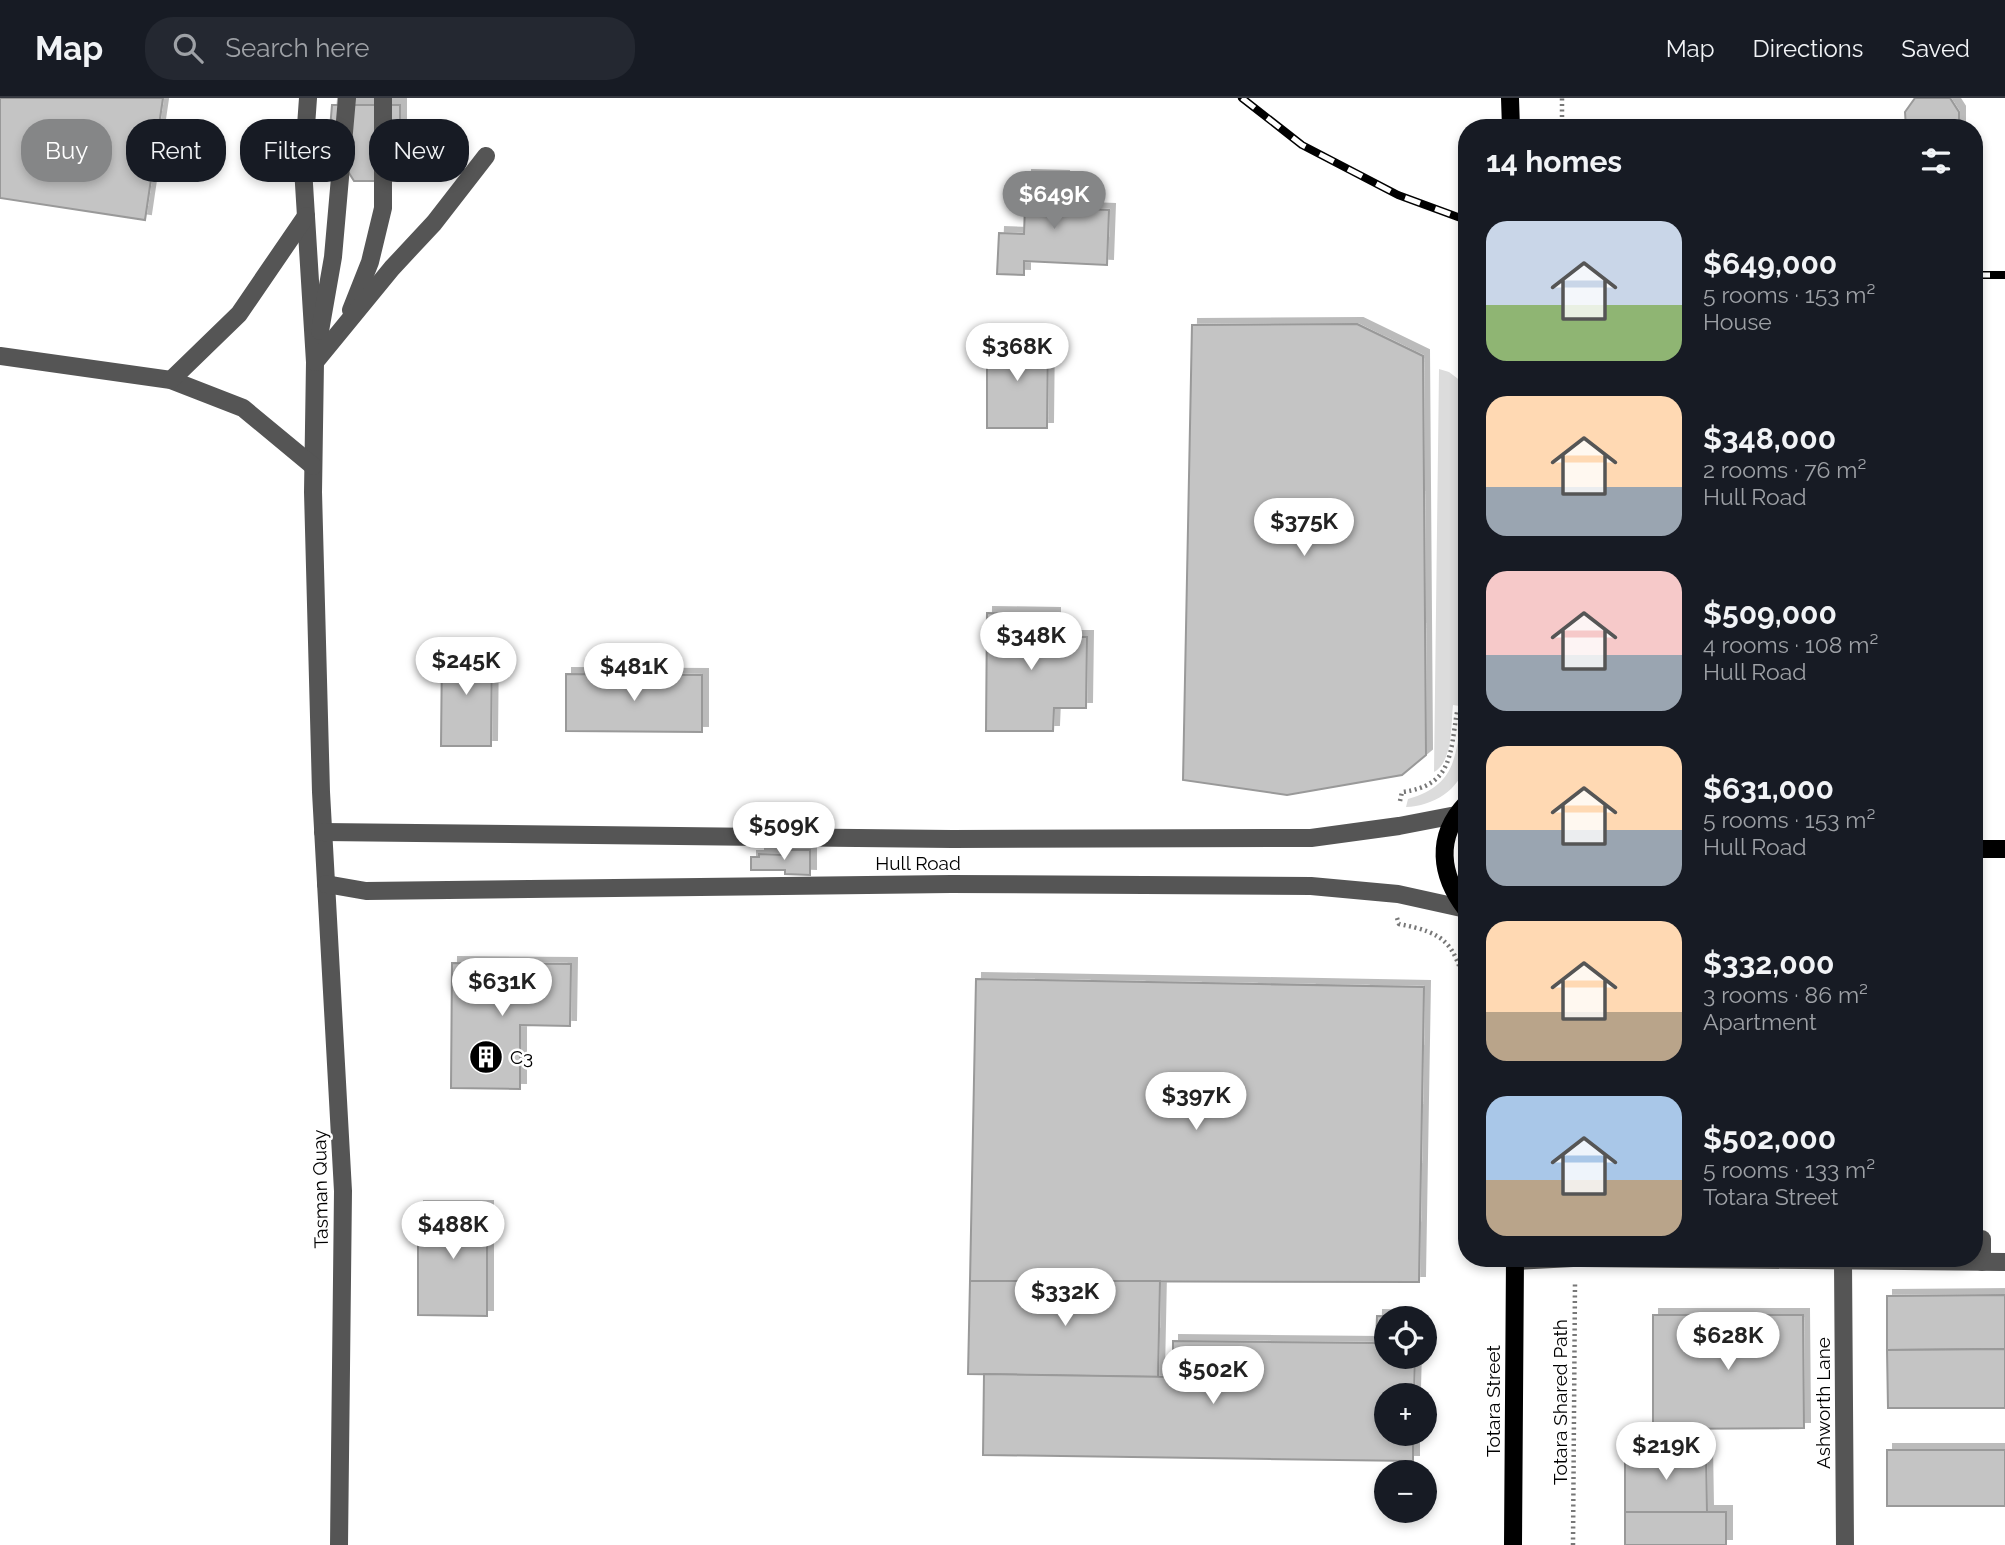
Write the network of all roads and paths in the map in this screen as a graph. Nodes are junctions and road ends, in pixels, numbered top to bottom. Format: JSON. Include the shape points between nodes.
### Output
{"nodes":[{"id":1,"x":308,"y":98,"type":"edge"},
{"id":2,"x":347,"y":98,"type":"edge"},
{"id":3,"x":383,"y":98,"type":"edge"},
{"id":4,"x":1510,"y":98,"type":"edge"},
{"id":5,"x":1562,"y":98,"type":"edge"},
{"id":6,"x":1511,"y":119,"type":"edge"},
{"id":7,"x":1562,"y":119,"type":"edge"},
{"id":8,"x":486,"y":156,"type":"dead end"},
{"id":9,"x":306,"y":216,"type":"junction"},
{"id":10,"x":344,"y":327,"type":"junction"},
{"id":11,"x":0,"y":356,"type":"edge"},
{"id":12,"x":315,"y":362,"type":"junction"},
{"id":13,"x":171,"y":380,"type":"junction"},
{"id":14,"x":313,"y":466,"type":"junction"},
{"id":15,"x":1458,"y":712,"type":"edge"},
{"id":16,"x":1458,"y":810,"type":"edge"},
{"id":17,"x":1458,"y":815,"type":"edge"},
{"id":18,"x":1399,"y":826,"type":"junction"},
{"id":19,"x":323,"y":832,"type":"junction"},
{"id":20,"x":1983,"y":849,"type":"edge"},
{"id":21,"x":2005,"y":849,"type":"edge"},
{"id":22,"x":326,"y":884,"type":"junction"},
{"id":23,"x":1398,"y":894,"type":"junction"},
{"id":24,"x":1458,"y":896,"type":"edge"},
{"id":25,"x":1458,"y":907,"type":"edge"},
{"id":26,"x":1458,"y":963,"type":"edge"},
{"id":27,"x":1983,"y":1262,"type":"edge"},
{"id":28,"x":2005,"y":1262,"type":"edge"},
{"id":29,"x":1515,"y":1267,"type":"edge"},
{"id":30,"x":1576,"y":1267,"type":"edge"},
{"id":31,"x":1843,"y":1267,"type":"edge"},
{"id":32,"x":339,"y":1545,"type":"edge"},
{"id":33,"x":1513,"y":1545,"type":"edge"},
{"id":34,"x":1573,"y":1545,"type":"edge"},
{"id":35,"x":1844,"y":1545,"type":"edge"}],
"edges":[{"from":1,"to":9,"type":"street","via":[[303,168]]},
{"from":2,"to":12,"type":"street","via":[[332,257]]},
{"from":3,"to":10,"type":"street","via":[[383,208],[370,262]]},
{"from":4,"to":6,"type":"main road"},
{"from":5,"to":7,"type":"path"},
{"from":8,"to":10,"type":"street"},
{"from":9,"to":12,"type":"street"},
{"from":9,"to":13,"type":"street","via":[[239,314]]},
{"from":10,"to":12,"type":"street"},
{"from":11,"to":13,"type":"street"},
{"from":12,"to":14,"type":"street","name":"Tasman Quay"},
{"from":13,"to":14,"type":"street","via":[[243,408]]},
{"from":14,"to":19,"type":"street","name":"Tasman Quay"},
{"from":15,"to":18,"type":"path","via":[[1443,773],[1434,783],[1402,792]]},
{"from":16,"to":18,"type":"street","name":"Hull Road"},
{"from":17,"to":24,"type":"main road","via":[[1445,842],[1444,858],[1449,882]]},
{"from":18,"to":19,"type":"street","name":"Hull Road","via":[[1311,838],[1105,840]]},
{"from":19,"to":22,"type":"street","name":"Tasman Quay"},
{"from":20,"to":21,"type":"main road"},
{"from":22,"to":23,"type":"street","name":"Hull Road","via":[[366,891],[1106,883],[1311,886]]},
{"from":22,"to":32,"type":"street","name":"Tasman Quay","via":[[343,1191]]},
{"from":23,"to":25,"type":"street","name":"Hull Road"},
{"from":23,"to":26,"type":"path","via":[[1399,924],[1436,934]]},
{"from":27,"to":28,"type":"street"},
{"from":29,"to":33,"type":"main road","name":"Totara Street"},
{"from":30,"to":34,"type":"path","name":"Totara Shared Path"},
{"from":31,"to":35,"type":"street","name":"Ashworth Lane"}]}
